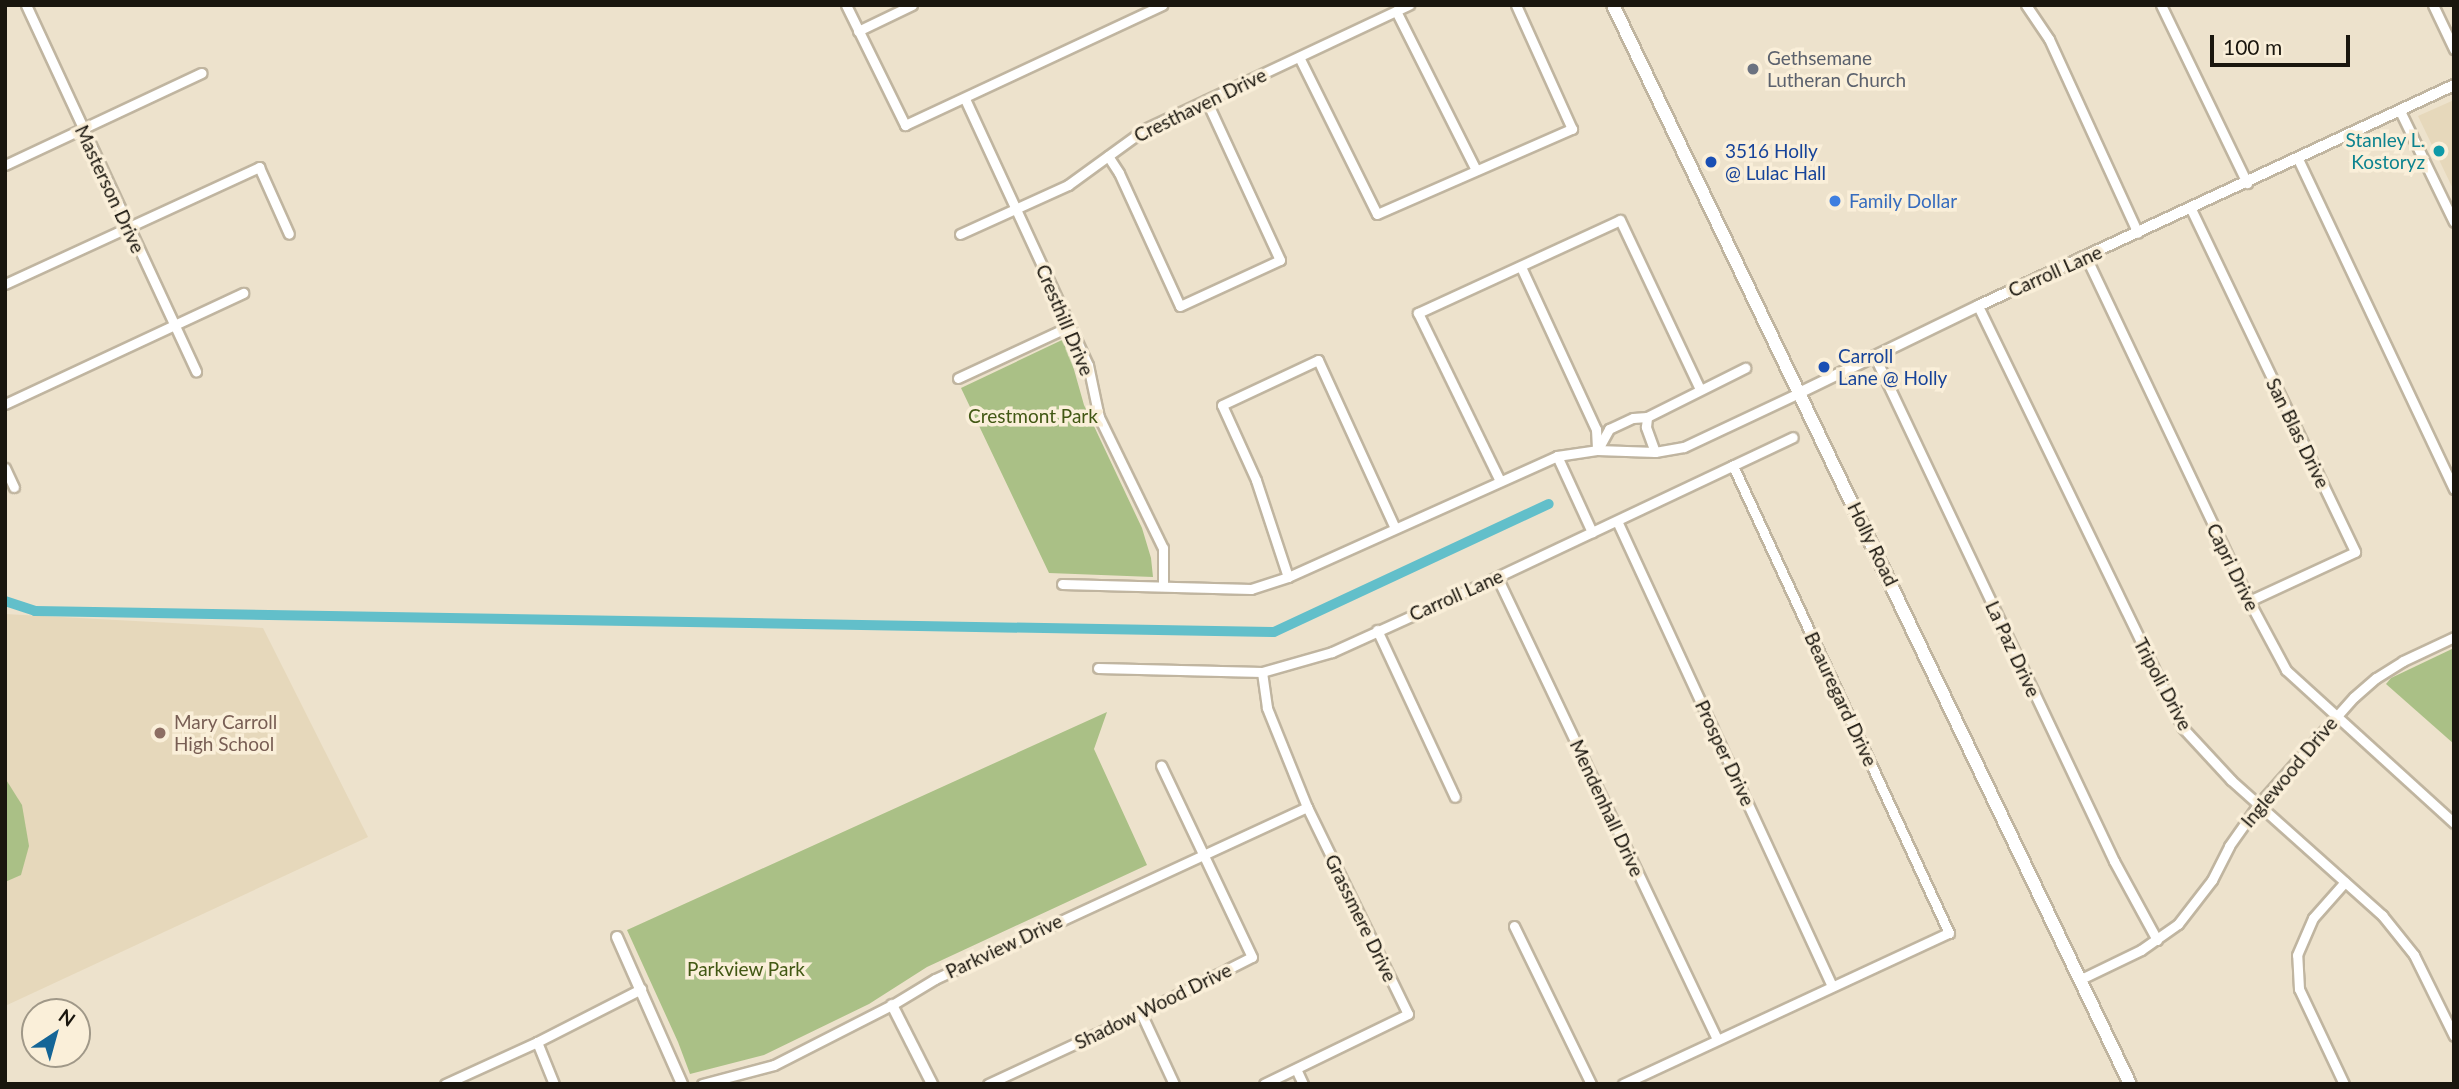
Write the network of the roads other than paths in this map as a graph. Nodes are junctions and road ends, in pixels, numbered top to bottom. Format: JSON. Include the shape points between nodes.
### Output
{"nodes":[{"id":1,"x":26,"y":5,"type":"edge"},
{"id":2,"x":846,"y":5,"type":"edge"},
{"id":3,"x":912,"y":5,"type":"edge"},
{"id":4,"x":1162,"y":5,"type":"edge"},
{"id":5,"x":1409,"y":5,"type":"edge"},
{"id":6,"x":1516,"y":5,"type":"edge"},
{"id":7,"x":1613,"y":5,"type":"edge"},
{"id":8,"x":2026,"y":5,"type":"edge"},
{"id":9,"x":2161,"y":5,"type":"edge"},
{"id":10,"x":2433,"y":5,"type":"edge"},
{"id":11,"x":1396,"y":11,"type":"junction"},
{"id":12,"x":858,"y":31,"type":"junction"},
{"id":13,"x":2454,"y":49,"type":"edge"},
{"id":14,"x":1299,"y":57,"type":"junction"},
{"id":15,"x":201,"y":73,"type":"dead end"},
{"id":16,"x":2454,"y":85,"type":"edge"},
{"id":17,"x":965,"y":99,"type":"junction"},
{"id":18,"x":1206,"y":100,"type":"junction"},
{"id":19,"x":2400,"y":111,"type":"junction"},
{"id":20,"x":82,"y":129,"type":"junction"},
{"id":21,"x":1108,"y":156,"type":"junction"},
{"id":22,"x":2298,"y":159,"type":"junction"},
{"id":23,"x":5,"y":165,"type":"edge"},
{"id":24,"x":1476,"y":170,"type":"junction"},
{"id":25,"x":2247,"y":183,"type":"junction"},
{"id":26,"x":1015,"y":209,"type":"junction"},
{"id":27,"x":2191,"y":209,"type":"junction"},
{"id":28,"x":2454,"y":222,"type":"edge"},
{"id":29,"x":128,"y":228,"type":"junction"},
{"id":30,"x":2138,"y":233,"type":"junction"},
{"id":31,"x":289,"y":234,"type":"dead end"},
{"id":32,"x":960,"y":234,"type":"dead end"},
{"id":33,"x":2086,"y":257,"type":"junction"},
{"id":34,"x":1521,"y":267,"type":"junction"},
{"id":35,"x":5,"y":285,"type":"edge"},
{"id":36,"x":243,"y":293,"type":"dead end"},
{"id":37,"x":1978,"y":306,"type":"junction"},
{"id":38,"x":173,"y":324,"type":"junction"},
{"id":39,"x":1070,"y":326,"type":"junction"},
{"id":40,"x":1874,"y":355,"type":"junction"},
{"id":41,"x":1745,"y":368,"type":"dead end"},
{"id":42,"x":196,"y":373,"type":"dead end"},
{"id":43,"x":958,"y":377,"type":"dead end"},
{"id":44,"x":1700,"y":389,"type":"junction"},
{"id":45,"x":1801,"y":392,"type":"junction"},
{"id":46,"x":5,"y":404,"type":"edge"},
{"id":47,"x":1647,"y":417,"type":"junction"},
{"id":48,"x":1793,"y":437,"type":"dead end"},
{"id":49,"x":1597,"y":450,"type":"junction"},
{"id":50,"x":1655,"y":452,"type":"junction"},
{"id":51,"x":1557,"y":456,"type":"junction"},
{"id":52,"x":1733,"y":466,"type":"junction"},
{"id":53,"x":5,"y":468,"type":"edge"},
{"id":54,"x":1500,"y":481,"type":"junction"},
{"id":55,"x":14,"y":487,"type":"dead end"},
{"id":56,"x":2454,"y":489,"type":"edge"},
{"id":57,"x":1617,"y":521,"type":"junction"},
{"id":58,"x":1395,"y":528,"type":"junction"},
{"id":59,"x":1592,"y":532,"type":"junction"},
{"id":60,"x":1288,"y":577,"type":"junction"},
{"id":61,"x":1497,"y":578,"type":"junction"},
{"id":62,"x":1062,"y":584,"type":"dead end"},
{"id":63,"x":1163,"y":584,"type":"junction"},
{"id":64,"x":2249,"y":601,"type":"junction"},
{"id":65,"x":1377,"y":630,"type":"junction"},
{"id":66,"x":2454,"y":637,"type":"edge"},
{"id":67,"x":1098,"y":667,"type":"dead end"},
{"id":68,"x":1262,"y":671,"type":"junction"},
{"id":69,"x":2335,"y":717,"type":"junction"},
{"id":70,"x":1161,"y":765,"type":"dead end"},
{"id":71,"x":1455,"y":797,"type":"dead end"},
{"id":72,"x":2258,"y":805,"type":"junction"},
{"id":73,"x":1307,"y":807,"type":"junction"},
{"id":74,"x":2454,"y":823,"type":"edge"},
{"id":75,"x":1203,"y":855,"type":"junction"},
{"id":76,"x":2345,"y":882,"type":"junction"},
{"id":77,"x":1514,"y":926,"type":"dead end"},
{"id":78,"x":617,"y":937,"type":"dead end"},
{"id":79,"x":2157,"y":940,"type":"junction"},
{"id":80,"x":2081,"y":979,"type":"junction"},
{"id":81,"x":1832,"y":986,"type":"junction"},
{"id":82,"x":641,"y":989,"type":"junction"},
{"id":83,"x":891,"y":1005,"type":"junction"},
{"id":84,"x":1141,"y":1013,"type":"junction"},
{"id":85,"x":2454,"y":1036,"type":"edge"},
{"id":86,"x":1717,"y":1039,"type":"junction"},
{"id":87,"x":537,"y":1042,"type":"junction"},
{"id":88,"x":1296,"y":1069,"type":"junction"},
{"id":89,"x":445,"y":1084,"type":"edge"},
{"id":90,"x":554,"y":1084,"type":"edge"},
{"id":91,"x":682,"y":1084,"type":"edge"},
{"id":92,"x":702,"y":1084,"type":"edge"},
{"id":93,"x":932,"y":1084,"type":"edge"},
{"id":94,"x":988,"y":1084,"type":"edge"},
{"id":95,"x":1174,"y":1084,"type":"edge"},
{"id":96,"x":1264,"y":1084,"type":"edge"},
{"id":97,"x":1303,"y":1084,"type":"edge"},
{"id":98,"x":1591,"y":1084,"type":"edge"},
{"id":99,"x":1623,"y":1084,"type":"edge"},
{"id":100,"x":2130,"y":1084,"type":"edge"},
{"id":101,"x":2344,"y":1084,"type":"edge"}],
"edges":[{"from":1,"to":20,"type":"street","name":"Masterson Drive"},
{"from":2,"to":12,"type":"street"},
{"from":3,"to":12,"type":"street"},
{"from":4,"to":17,"type":"street"},
{"from":5,"to":11,"type":"street","name":"Cresthaven Drive"},
{"from":6,"to":24,"type":"street","via":[[1572,129]]},
{"from":7,"to":45,"type":"main road","name":"Holly Road"},
{"from":8,"to":30,"type":"street","via":[[2049,39]]},
{"from":9,"to":25,"type":"street"},
{"from":10,"to":13,"type":"street"},
{"from":11,"to":14,"type":"street","name":"Cresthaven Drive"},
{"from":11,"to":24,"type":"street"},
{"from":12,"to":17,"type":"street","via":[[905,125]]},
{"from":14,"to":18,"type":"street","name":"Cresthaven Drive"},
{"from":14,"to":24,"type":"street","via":[[1377,214]]},
{"from":15,"to":20,"type":"street"},
{"from":16,"to":19,"type":"street","name":"Carroll Lane"},
{"from":17,"to":26,"type":"street","name":"Cresthill Drive"},
{"from":18,"to":21,"type":"street","name":"Cresthaven Drive","via":[[1145,129]]},
{"from":18,"to":21,"type":"street","via":[[1280,260],[1180,306]]},
{"from":19,"to":22,"type":"street","name":"Carroll Lane"},
{"from":19,"to":28,"type":"street"},
{"from":20,"to":23,"type":"street"},
{"from":20,"to":29,"type":"street","name":"Masterson Drive"},
{"from":21,"to":26,"type":"street","name":"Cresthaven Drive","via":[[1068,185]]},
{"from":22,"to":25,"type":"street","name":"Carroll Lane"},
{"from":22,"to":56,"type":"street"},
{"from":25,"to":27,"type":"street","name":"Carroll Lane"},
{"from":26,"to":32,"type":"street","name":"Cresthaven Drive"},
{"from":26,"to":39,"type":"street","name":"Cresthill Drive"},
{"from":27,"to":30,"type":"street","name":"Carroll Lane"},
{"from":27,"to":64,"type":"street","name":"San Blas Drive","via":[[2355,552]]},
{"from":29,"to":31,"type":"street","via":[[259,167]]},
{"from":29,"to":35,"type":"street"},
{"from":29,"to":38,"type":"street","name":"Masterson Drive"},
{"from":30,"to":33,"type":"street","name":"Carroll Lane"},
{"from":33,"to":37,"type":"street","name":"Carroll Lane"},
{"from":33,"to":64,"type":"street","name":"Capri Drive"},
{"from":34,"to":44,"type":"street","via":[[1620,220]]},
{"from":34,"to":49,"type":"street","via":[[1596,429]]},
{"from":34,"to":54,"type":"street","via":[[1418,313]]},
{"from":36,"to":38,"type":"street"},
{"from":37,"to":40,"type":"street","name":"Carroll Lane"},
{"from":37,"to":72,"type":"street","name":"Tripoli Drive","via":[[2182,727]]},
{"from":38,"to":42,"type":"street","name":"Masterson Drive"},
{"from":38,"to":46,"type":"street"},
{"from":39,"to":43,"type":"street"},
{"from":39,"to":63,"type":"street","name":"Cresthill Drive","via":[[1088,365],[1100,417],[1163,548]]},
{"from":40,"to":45,"type":"street","name":"Carroll Lane"},
{"from":40,"to":79,"type":"street","name":"La Paz Drive","via":[[2114,861]]},
{"from":41,"to":44,"type":"street"},
{"from":44,"to":47,"type":"street"},
{"from":45,"to":50,"type":"street","name":"Carroll Lane","via":[[1707,438]]},
{"from":45,"to":80,"type":"main road","name":"Holly Road"},
{"from":47,"to":49,"type":"street","via":[[1609,429]]},
{"from":47,"to":50,"type":"street"},
{"from":48,"to":52,"type":"street","name":"Carroll Lane"},
{"from":49,"to":50,"type":"street","name":"Carroll Lane"},
{"from":49,"to":51,"type":"street","name":"Carroll Lane"},
{"from":51,"to":54,"type":"street","name":"Carroll Lane"},
{"from":51,"to":59,"type":"street"},
{"from":52,"to":57,"type":"street","name":"Carroll Lane"},
{"from":52,"to":81,"type":"street","name":"Beauregard Drive","via":[[1949,933]]},
{"from":53,"to":55,"type":"street"},
{"from":54,"to":58,"type":"street","name":"Carroll Lane"},
{"from":57,"to":59,"type":"street","name":"Carroll Lane"},
{"from":57,"to":81,"type":"street","name":"Prosper Drive"},
{"from":58,"to":60,"type":"street","name":"Carroll Lane"},
{"from":58,"to":60,"type":"street","via":[[1318,360],[1222,405],[1256,480]]},
{"from":59,"to":61,"type":"street","name":"Carroll Lane"},
{"from":60,"to":63,"type":"street","name":"Carroll Lane","via":[[1251,589]]},
{"from":61,"to":65,"type":"street","name":"Carroll Lane"},
{"from":61,"to":86,"type":"street","name":"Mendenhall Drive"},
{"from":62,"to":63,"type":"street","name":"Carroll Lane"},
{"from":64,"to":69,"type":"street","name":"Capri Drive","via":[[2286,670]]},
{"from":65,"to":68,"type":"street","name":"Carroll Lane","via":[[1332,652]]},
{"from":65,"to":71,"type":"street"},
{"from":66,"to":69,"type":"street","name":"Inglewood Drive","via":[[2376,678]]},
{"from":67,"to":68,"type":"street","name":"Carroll Lane"},
{"from":68,"to":73,"type":"street","name":"Grassmere Drive","via":[[1267,708]]},
{"from":69,"to":72,"type":"street","name":"Inglewood Drive"},
{"from":69,"to":74,"type":"street","name":"Capri Drive"},
{"from":70,"to":75,"type":"street"},
{"from":72,"to":76,"type":"street","name":"Tripoli Drive"},
{"from":72,"to":79,"type":"street","name":"Inglewood Drive","via":[[2197,902]]},
{"from":73,"to":75,"type":"street","name":"Parkview Drive"},
{"from":73,"to":88,"type":"street","name":"Grassmere Drive","via":[[1408,1014]]},
{"from":75,"to":83,"type":"street","name":"Parkview Drive","via":[[935,979]]},
{"from":75,"to":84,"type":"street","name":"Shadow Wood Drive","via":[[1252,957]]},
{"from":76,"to":85,"type":"street","name":"Tripoli Drive","via":[[2382,915],[2414,955]]},
{"from":76,"to":101,"type":"street","via":[[2313,919],[2297,955],[2299,989]]},
{"from":77,"to":98,"type":"street"},
{"from":78,"to":82,"type":"street"},
{"from":79,"to":80,"type":"street","name":"Inglewood Drive"},
{"from":80,"to":100,"type":"main road","name":"Holly Road"},
{"from":81,"to":86,"type":"street"},
{"from":82,"to":87,"type":"street"},
{"from":82,"to":91,"type":"street"},
{"from":83,"to":92,"type":"street","name":"Parkview Drive","via":[[774,1065]]},
{"from":83,"to":93,"type":"street"},
{"from":84,"to":94,"type":"street","name":"Shadow Wood Drive"},
{"from":84,"to":95,"type":"street"},
{"from":86,"to":99,"type":"street"},
{"from":87,"to":89,"type":"street"},
{"from":87,"to":90,"type":"street"},
{"from":88,"to":96,"type":"street","name":"Grassmere Drive"},
{"from":88,"to":97,"type":"street"}]}
